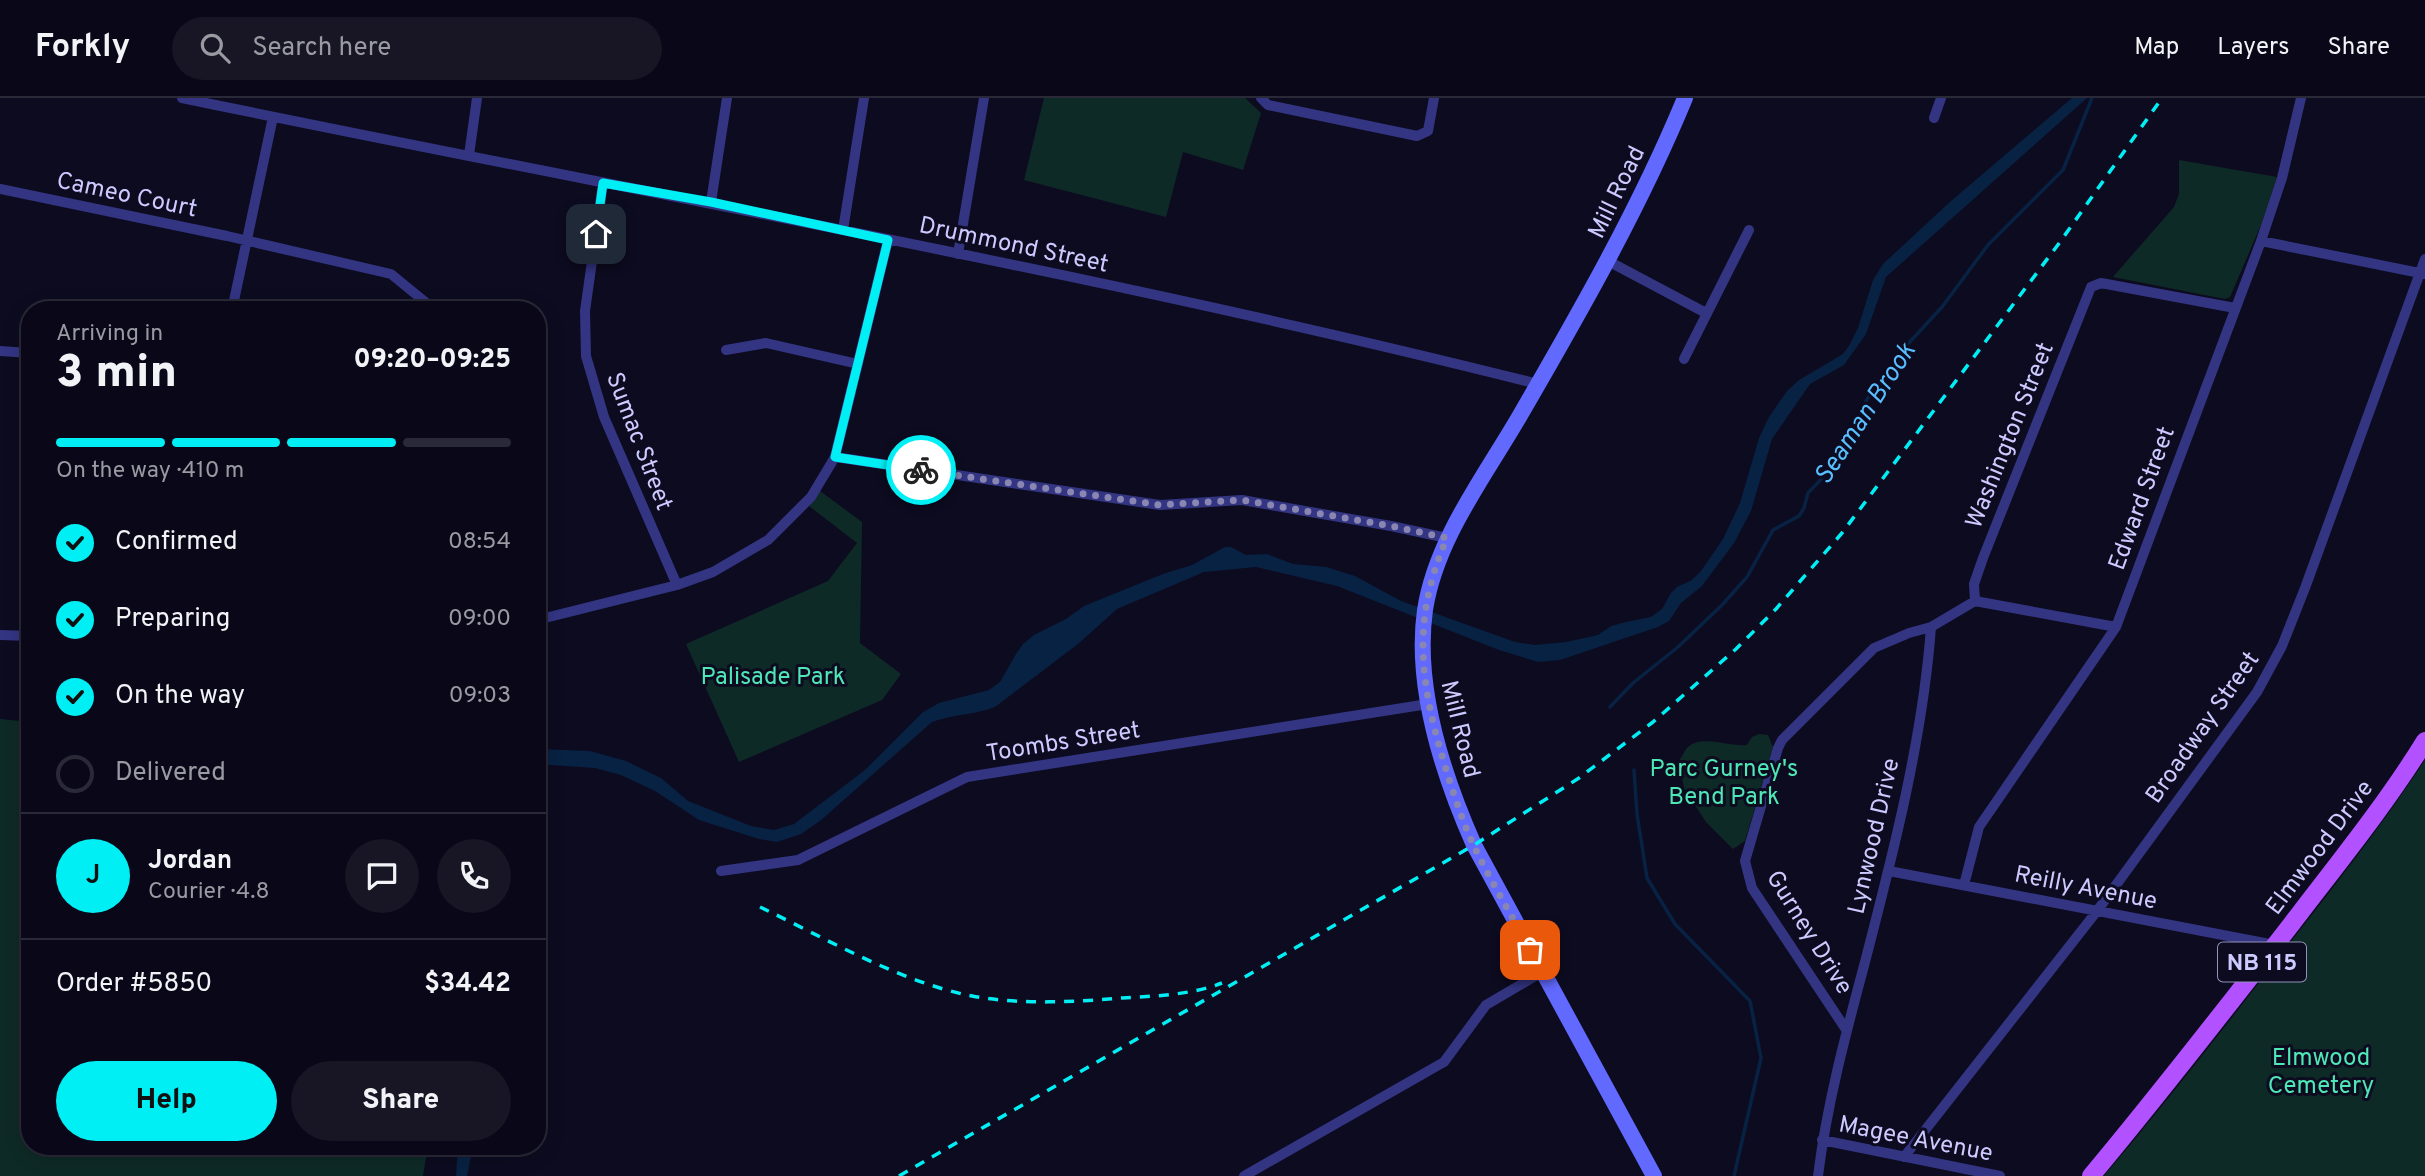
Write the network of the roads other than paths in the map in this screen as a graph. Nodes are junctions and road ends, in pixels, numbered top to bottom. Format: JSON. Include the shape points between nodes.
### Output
{"nodes":[{"id":1,"x":182,"y":98,"type":"edge"},
{"id":2,"x":477,"y":98,"type":"edge"},
{"id":3,"x":727,"y":98,"type":"edge"},
{"id":4,"x":864,"y":98,"type":"edge"},
{"id":5,"x":984,"y":98,"type":"edge"},
{"id":6,"x":1261,"y":98,"type":"edge"},
{"id":7,"x":1434,"y":98,"type":"edge"},
{"id":8,"x":1685,"y":98,"type":"edge"},
{"id":9,"x":1941,"y":98,"type":"edge"},
{"id":10,"x":2301,"y":98,"type":"edge"},
{"id":11,"x":273,"y":117,"type":"junction"},
{"id":12,"x":1934,"y":118,"type":"dead end"},
{"id":13,"x":469,"y":155,"type":"junction"},
{"id":14,"x":603,"y":183,"type":"junction"},
{"id":15,"x":0,"y":189,"type":"edge"},
{"id":16,"x":711,"y":202,"type":"junction"},
{"id":17,"x":844,"y":230,"type":"junction"},
{"id":18,"x":1749,"y":230,"type":"dead end"},
{"id":19,"x":888,"y":240,"type":"junction"},
{"id":20,"x":246,"y":241,"type":"junction"},
{"id":21,"x":2262,"y":241,"type":"junction"},
{"id":22,"x":958,"y":254,"type":"junction"},
{"id":23,"x":2425,"y":259,"type":"edge"},
{"id":24,"x":1608,"y":261,"type":"junction"},
{"id":25,"x":2423,"y":273,"type":"edge"},
{"id":26,"x":234,"y":301,"type":"edge"},
{"id":27,"x":424,"y":301,"type":"edge"},
{"id":28,"x":2235,"y":308,"type":"junction"},
{"id":29,"x":1706,"y":313,"type":"junction"},
{"id":30,"x":726,"y":350,"type":"dead end"},
{"id":31,"x":0,"y":351,"type":"edge"},
{"id":32,"x":21,"y":352,"type":"edge"},
{"id":33,"x":1684,"y":359,"type":"dead end"},
{"id":34,"x":858,"y":364,"type":"junction"},
{"id":35,"x":1538,"y":384,"type":"junction"},
{"id":36,"x":835,"y":457,"type":"junction"},
{"id":37,"x":1447,"y":538,"type":"junction"},
{"id":38,"x":677,"y":585,"type":"junction"},
{"id":39,"x":1975,"y":601,"type":"junction"},
{"id":40,"x":546,"y":618,"type":"edge"},
{"id":41,"x":1931,"y":627,"type":"junction"},
{"id":42,"x":2116,"y":627,"type":"junction"},
{"id":43,"x":0,"y":635,"type":"edge"},
{"id":44,"x":21,"y":636,"type":"edge"},
{"id":45,"x":1428,"y":704,"type":"junction"},
{"id":46,"x":2425,"y":741,"type":"edge"},
{"id":47,"x":721,"y":871,"type":"dead end"},
{"id":48,"x":1889,"y":871,"type":"junction"},
{"id":49,"x":1964,"y":885,"type":"junction"},
{"id":50,"x":2097,"y":911,"type":"junction"},
{"id":51,"x":2275,"y":945,"type":"junction"},
{"id":52,"x":1542,"y":972,"type":"junction"},
{"id":53,"x":1847,"y":1031,"type":"junction"},
{"id":54,"x":1822,"y":1140,"type":"junction"},
{"id":55,"x":1904,"y":1157,"type":"junction"},
{"id":56,"x":1244,"y":1176,"type":"edge"},
{"id":57,"x":1654,"y":1176,"type":"edge"},
{"id":58,"x":1818,"y":1176,"type":"edge"},
{"id":59,"x":2000,"y":1176,"type":"edge"},
{"id":60,"x":2091,"y":1176,"type":"edge"}],
"edges":[{"from":1,"to":11,"type":"street","name":"Drummond Street"},
{"from":2,"to":13,"type":"street"},
{"from":3,"to":16,"type":"street"},
{"from":4,"to":17,"type":"street"},
{"from":5,"to":22,"type":"street"},
{"from":6,"to":7,"type":"street","via":[[1268,105],[1417,136],[1428,131]]},
{"from":8,"to":24,"type":"street","name":"Mill Road"},
{"from":9,"to":12,"type":"street"},
{"from":10,"to":21,"type":"street","name":"Edward Street"},
{"from":11,"to":13,"type":"street","name":"Drummond Street"},
{"from":11,"to":20,"type":"street"},
{"from":13,"to":14,"type":"street","name":"Drummond Street"},
{"from":14,"to":16,"type":"street","name":"Drummond Street"},
{"from":14,"to":38,"type":"street","name":"Sumac Street","via":[[585,311],[586,356],[604,417]]},
{"from":15,"to":20,"type":"street","name":"Cameo Court"},
{"from":16,"to":17,"type":"street","name":"Drummond Street"},
{"from":17,"to":19,"type":"street","name":"Drummond Street"},
{"from":18,"to":29,"type":"street"},
{"from":19,"to":22,"type":"street","name":"Drummond Street"},
{"from":19,"to":34,"type":"street"},
{"from":20,"to":26,"type":"street"},
{"from":20,"to":27,"type":"street","name":"Cameo Court","via":[[391,274]]},
{"from":21,"to":25,"type":"street"},
{"from":21,"to":28,"type":"street","name":"Edward Street"},
{"from":22,"to":35,"type":"street","name":"Drummond Street","via":[[1263,317]]},
{"from":23,"to":25,"type":"street","name":"Broadway Street"},
{"from":24,"to":29,"type":"street"},
{"from":24,"to":35,"type":"street","name":"Mill Road"},
{"from":25,"to":50,"type":"street","name":"Broadway Street","via":[[2282,646],[2258,692]]},
{"from":28,"to":39,"type":"street","name":"Washington Street","via":[[2101,282],[2091,287],[1983,558],[1974,584]]},
{"from":28,"to":42,"type":"street","name":"Edward Street"},
{"from":29,"to":33,"type":"street"},
{"from":30,"to":34,"type":"street","via":[[766,343]]},
{"from":31,"to":32,"type":"street"},
{"from":34,"to":36,"type":"street"},
{"from":35,"to":37,"type":"street","name":"Mill Road"},
{"from":36,"to":37,"type":"street","via":[[1160,505],[1242,500]]},
{"from":36,"to":38,"type":"street","via":[[811,497],[768,540],[713,572]]},
{"from":37,"to":45,"type":"street","name":"Mill Road","via":[[1431,581],[1422,638]]},
{"from":38,"to":40,"type":"street"},
{"from":39,"to":41,"type":"street","name":"Gurney Drive"},
{"from":39,"to":42,"type":"street"},
{"from":41,"to":48,"type":"street","name":"Lynwood Drive","via":[[1927,681]]},
{"from":41,"to":53,"type":"street","name":"Gurney Drive","via":[[1874,648],[1782,740],[1745,861],[1752,888]]},
{"from":42,"to":49,"type":"street","name":"Edward Street","via":[[1979,827]]},
{"from":43,"to":44,"type":"street"},
{"from":45,"to":47,"type":"street","name":"Toombs Street","via":[[967,778],[798,860]]},
{"from":45,"to":52,"type":"street","name":"Mill Road","via":[[1464,824]]},
{"from":46,"to":51,"type":"main road","name":"Elmwood Drive","number":"NB 115"},
{"from":48,"to":49,"type":"street","name":"Reilly Avenue"},
{"from":48,"to":53,"type":"street","name":"Lynwood Drive"},
{"from":49,"to":50,"type":"street","name":"Reilly Avenue"},
{"from":50,"to":51,"type":"street","name":"Reilly Avenue"},
{"from":50,"to":55,"type":"street","name":"Broadway Street"},
{"from":51,"to":60,"type":"main road","name":"Elmwood Drive","number":"NB 115"},
{"from":52,"to":56,"type":"street","via":[[1486,1005],[1444,1062]]},
{"from":52,"to":57,"type":"street","name":"Mill Road"},
{"from":53,"to":54,"type":"street","name":"Lynwood Drive"},
{"from":54,"to":55,"type":"street","name":"Magee Avenue"},
{"from":54,"to":58,"type":"street","name":"Lynwood Drive"},
{"from":55,"to":59,"type":"street","name":"Magee Avenue"}]}
